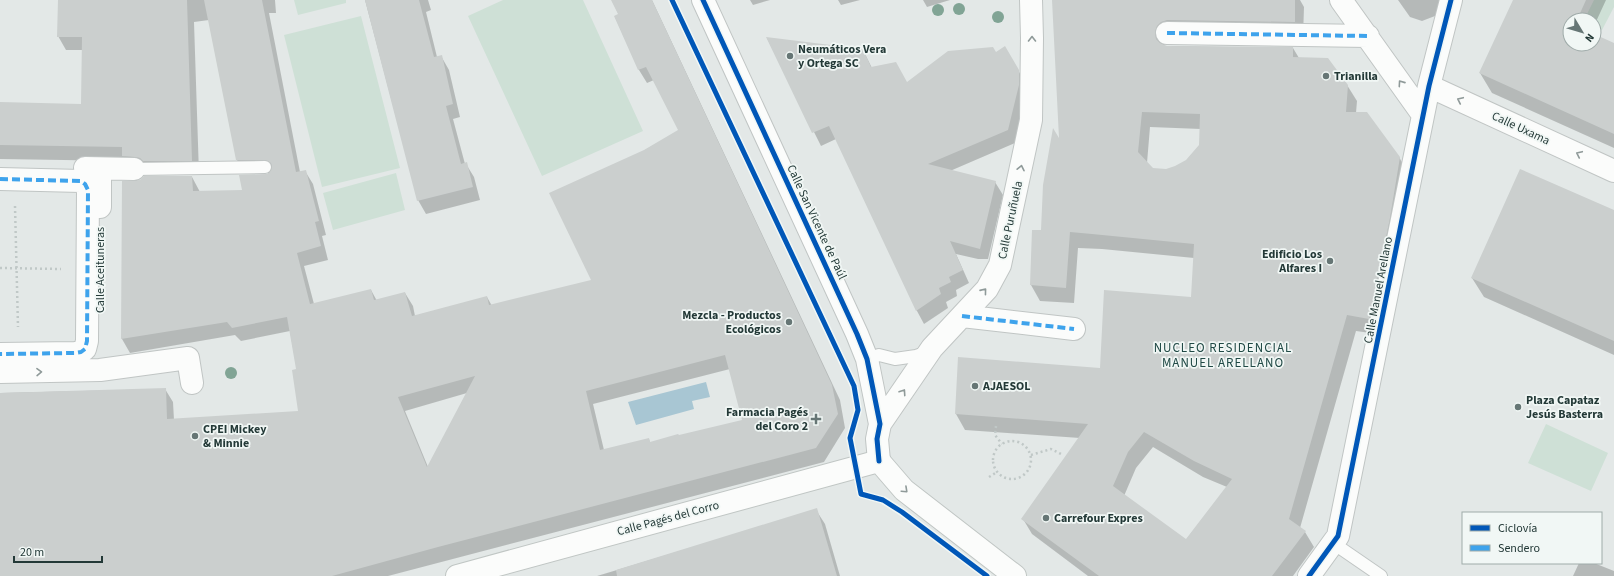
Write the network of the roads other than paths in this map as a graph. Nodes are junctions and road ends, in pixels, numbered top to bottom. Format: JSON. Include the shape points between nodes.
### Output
{"nodes":[{"id":1,"x":703,"y":0,"type":"edge"},
{"id":2,"x":1031,"y":0,"type":"edge"},
{"id":3,"x":1341,"y":0,"type":"edge"},
{"id":4,"x":1451,"y":0,"type":"edge"},
{"id":5,"x":1167,"y":33,"type":"dead end"},
{"id":6,"x":1368,"y":36,"type":"junction"},
{"id":7,"x":1428,"y":86,"type":"junction"},
{"id":8,"x":1423,"y":115,"type":"junction"},
{"id":9,"x":264,"y":167,"type":"dead end"},
{"id":10,"x":100,"y":169,"type":"junction"},
{"id":11,"x":134,"y":169,"type":"joint"},
{"id":12,"x":1614,"y":170,"type":"edge"},
{"id":13,"x":5,"y":175,"type":"edge"},
{"id":14,"x":962,"y":316,"type":"junction"},
{"id":15,"x":1074,"y":329,"type":"dead end"},
{"id":16,"x":930,"y":352,"type":"junction"},
{"id":17,"x":9,"y":354,"type":"edge"},
{"id":18,"x":867,"y":359,"type":"junction"},
{"id":19,"x":100,"y":370,"type":"junction"},
{"id":20,"x":0,"y":372,"type":"edge"},
{"id":21,"x":192,"y":383,"type":"dead end"},
{"id":22,"x":880,"y":424,"type":"junction"},
{"id":23,"x":879,"y":461,"type":"junction"},
{"id":24,"x":1333,"y":543,"type":"junction"},
{"id":25,"x":457,"y":576,"type":"edge"},
{"id":26,"x":1015,"y":576,"type":"edge"},
{"id":27,"x":1309,"y":576,"type":"edge"},
{"id":28,"x":1381,"y":576,"type":"edge"}],
"edges":[{"from":1,"to":18,"type":"street","name":"Calle San Vicente de Paúl"},
{"from":14,"to":2,"type":"street","name":"Calle Puruñuela","one_way":true,"via":[[987,289],[1000,265],[1031,120]]},
{"from":3,"to":6,"type":"street"},
{"from":4,"to":7,"type":"street","name":"Calle Manuel Arellano"},
{"from":5,"to":6,"type":"street"},
{"from":8,"to":6,"type":"street","one_way":true},
{"from":7,"to":8,"type":"street","name":"Calle Manuel Arellano"},
{"from":12,"to":7,"type":"street","name":"Calle Uxama","one_way":true},
{"from":8,"to":24,"type":"street","name":"Calle Manuel Arellano","via":[[1338,536]]},
{"from":9,"to":11,"type":"lane"},
{"from":10,"to":11,"type":"street"},
{"from":10,"to":13,"type":"street"},
{"from":10,"to":19,"type":"street","name":"Calle Aceituneras"},
{"from":13,"to":17,"type":"street","via":[[78,180],[85,184],[88,190],[85,349],[75,353]]},
{"from":14,"to":15,"type":"street"},
{"from":14,"to":16,"type":"street","name":"Calle Puruñuela"},
{"from":16,"to":18,"type":"lane","via":[[895,359],[879,355]]},
{"from":22,"to":16,"type":"street","name":"Calle Puruñuela","one_way":true},
{"from":18,"to":22,"type":"street","name":"Calle San Vicente de Paúl"},
{"from":20,"to":19,"type":"street","one_way":true},
{"from":19,"to":21,"type":"street","via":[[188,358]]},
{"from":22,"to":23,"type":"street","name":"Calle San Vicente de Paúl","via":[[877,439]]},
{"from":23,"to":25,"type":"street","name":"Calle Pagés del Corro"},
{"from":23,"to":26,"type":"street","one_way":true,"via":[[904,490]]},
{"from":24,"to":27,"type":"street","name":"Calle Manuel Arellano"},
{"from":24,"to":28,"type":"lane"}]}
